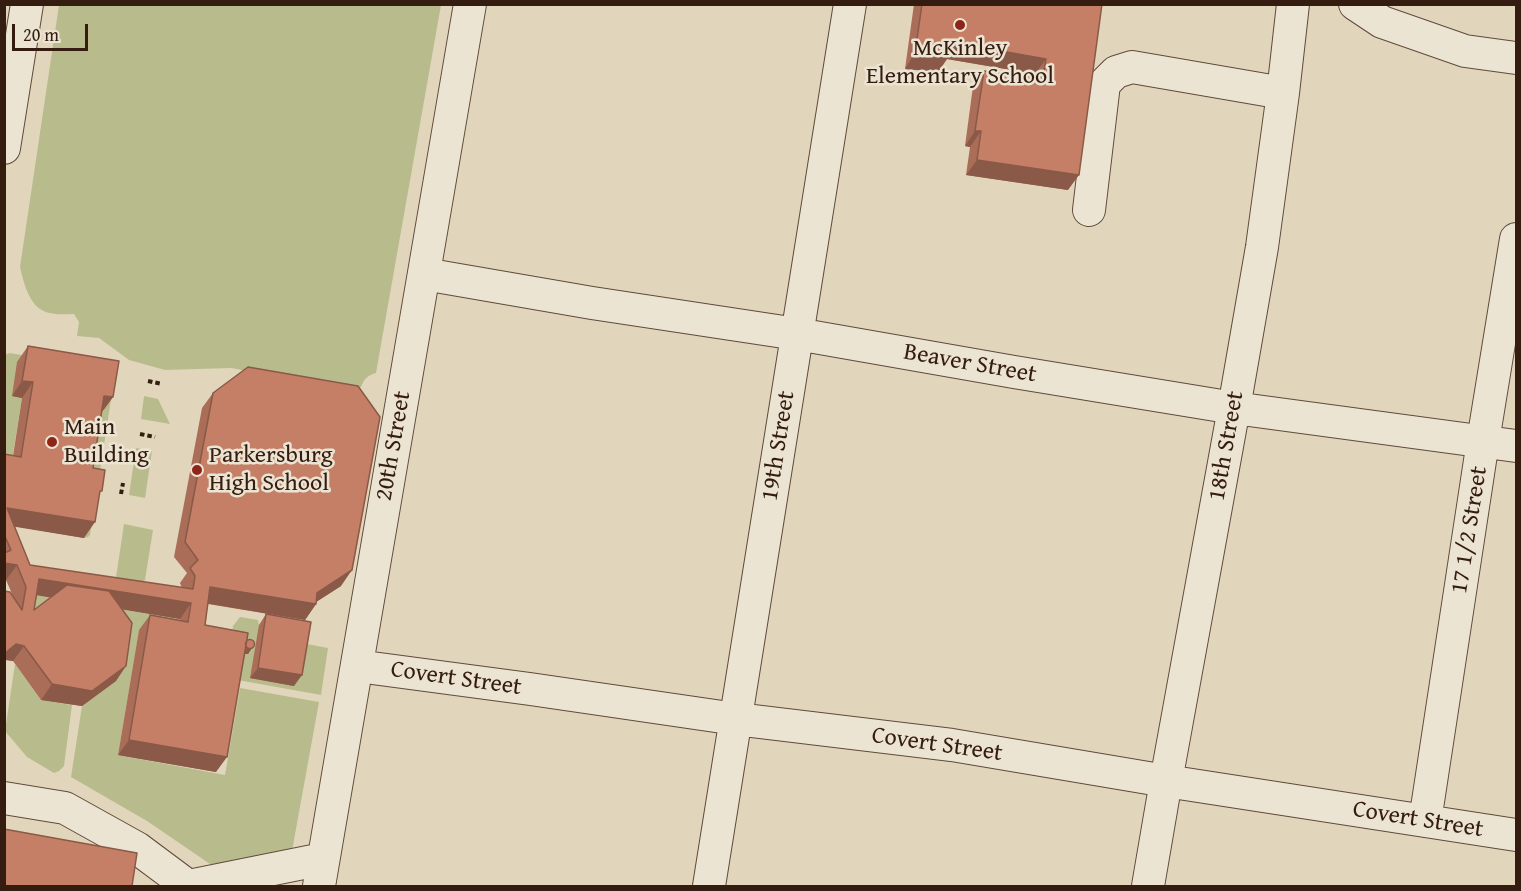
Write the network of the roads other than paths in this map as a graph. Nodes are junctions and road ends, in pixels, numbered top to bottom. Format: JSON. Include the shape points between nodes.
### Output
{"nodes":[{"id":1,"x":27,"y":4,"type":"edge"},
{"id":2,"x":470,"y":4,"type":"edge"},
{"id":3,"x":850,"y":4,"type":"edge"},
{"id":4,"x":1293,"y":4,"type":"edge"},
{"id":5,"x":1354,"y":4,"type":"edge"},
{"id":6,"x":1516,"y":58,"type":"edge"},
{"id":7,"x":1283,"y":93,"type":"junction"},
{"id":8,"x":4,"y":148,"type":"edge"},
{"id":9,"x":1089,"y":210,"type":"dead end"},
{"id":10,"x":1516,"y":239,"type":"edge"},
{"id":11,"x":424,"y":274,"type":"junction"},
{"id":12,"x":797,"y":334,"type":"junction"},
{"id":13,"x":1234,"y":408,"type":"junction"},
{"id":14,"x":1483,"y":441,"type":"junction"},
{"id":15,"x":1516,"y":446,"type":"edge"},
{"id":16,"x":357,"y":666,"type":"junction"},
{"id":17,"x":736,"y":719,"type":"junction"},
{"id":18,"x":1166,"y":781,"type":"junction"},
{"id":19,"x":4,"y":798,"type":"edge"},
{"id":20,"x":1425,"y":821,"type":"junction"},
{"id":21,"x":1516,"y":835,"type":"edge"},
{"id":22,"x":321,"y":873,"type":"edge"},
{"id":23,"x":189,"y":886,"type":"edge"},
{"id":24,"x":709,"y":886,"type":"edge"},
{"id":25,"x":1148,"y":886,"type":"edge"}],
"edges":[{"from":1,"to":8,"type":"street"},
{"from":2,"to":11,"type":"street","name":"20th Street"},
{"from":3,"to":12,"type":"street","name":"19th Street"},
{"from":4,"to":7,"type":"street","name":"18th Street"},
{"from":5,"to":6,"type":"street","via":[[1382,22],[1465,51]]},
{"from":7,"to":9,"type":"street","via":[[1132,68],[1116,72],[1104,84]]},
{"from":7,"to":13,"type":"street","name":"18th Street"},
{"from":10,"to":14,"type":"street","name":"17 1/2 Street"},
{"from":11,"to":12,"type":"street","name":"Beaver Street"},
{"from":11,"to":16,"type":"street","name":"20th Street"},
{"from":12,"to":13,"type":"street","name":"Beaver Street"},
{"from":12,"to":17,"type":"street","name":"19th Street"},
{"from":13,"to":14,"type":"street","name":"Beaver Street"},
{"from":13,"to":18,"type":"street","name":"18th Street"},
{"from":14,"to":15,"type":"street","name":"Beaver Street"},
{"from":14,"to":20,"type":"street","name":"17 1/2 Street"},
{"from":16,"to":17,"type":"street","name":"Covert Street"},
{"from":16,"to":22,"type":"street","name":"20th Street"},
{"from":17,"to":18,"type":"street","name":"Covert Street","via":[[952,745]]},
{"from":17,"to":24,"type":"street","name":"19th Street"},
{"from":18,"to":20,"type":"street","name":"Covert Street"},
{"from":18,"to":25,"type":"street","name":"18th Street"},
{"from":19,"to":23,"type":"street","via":[[65,808],[136,848]]},
{"from":20,"to":21,"type":"street","name":"Covert Street"},
{"from":22,"to":23,"type":"street"}]}
